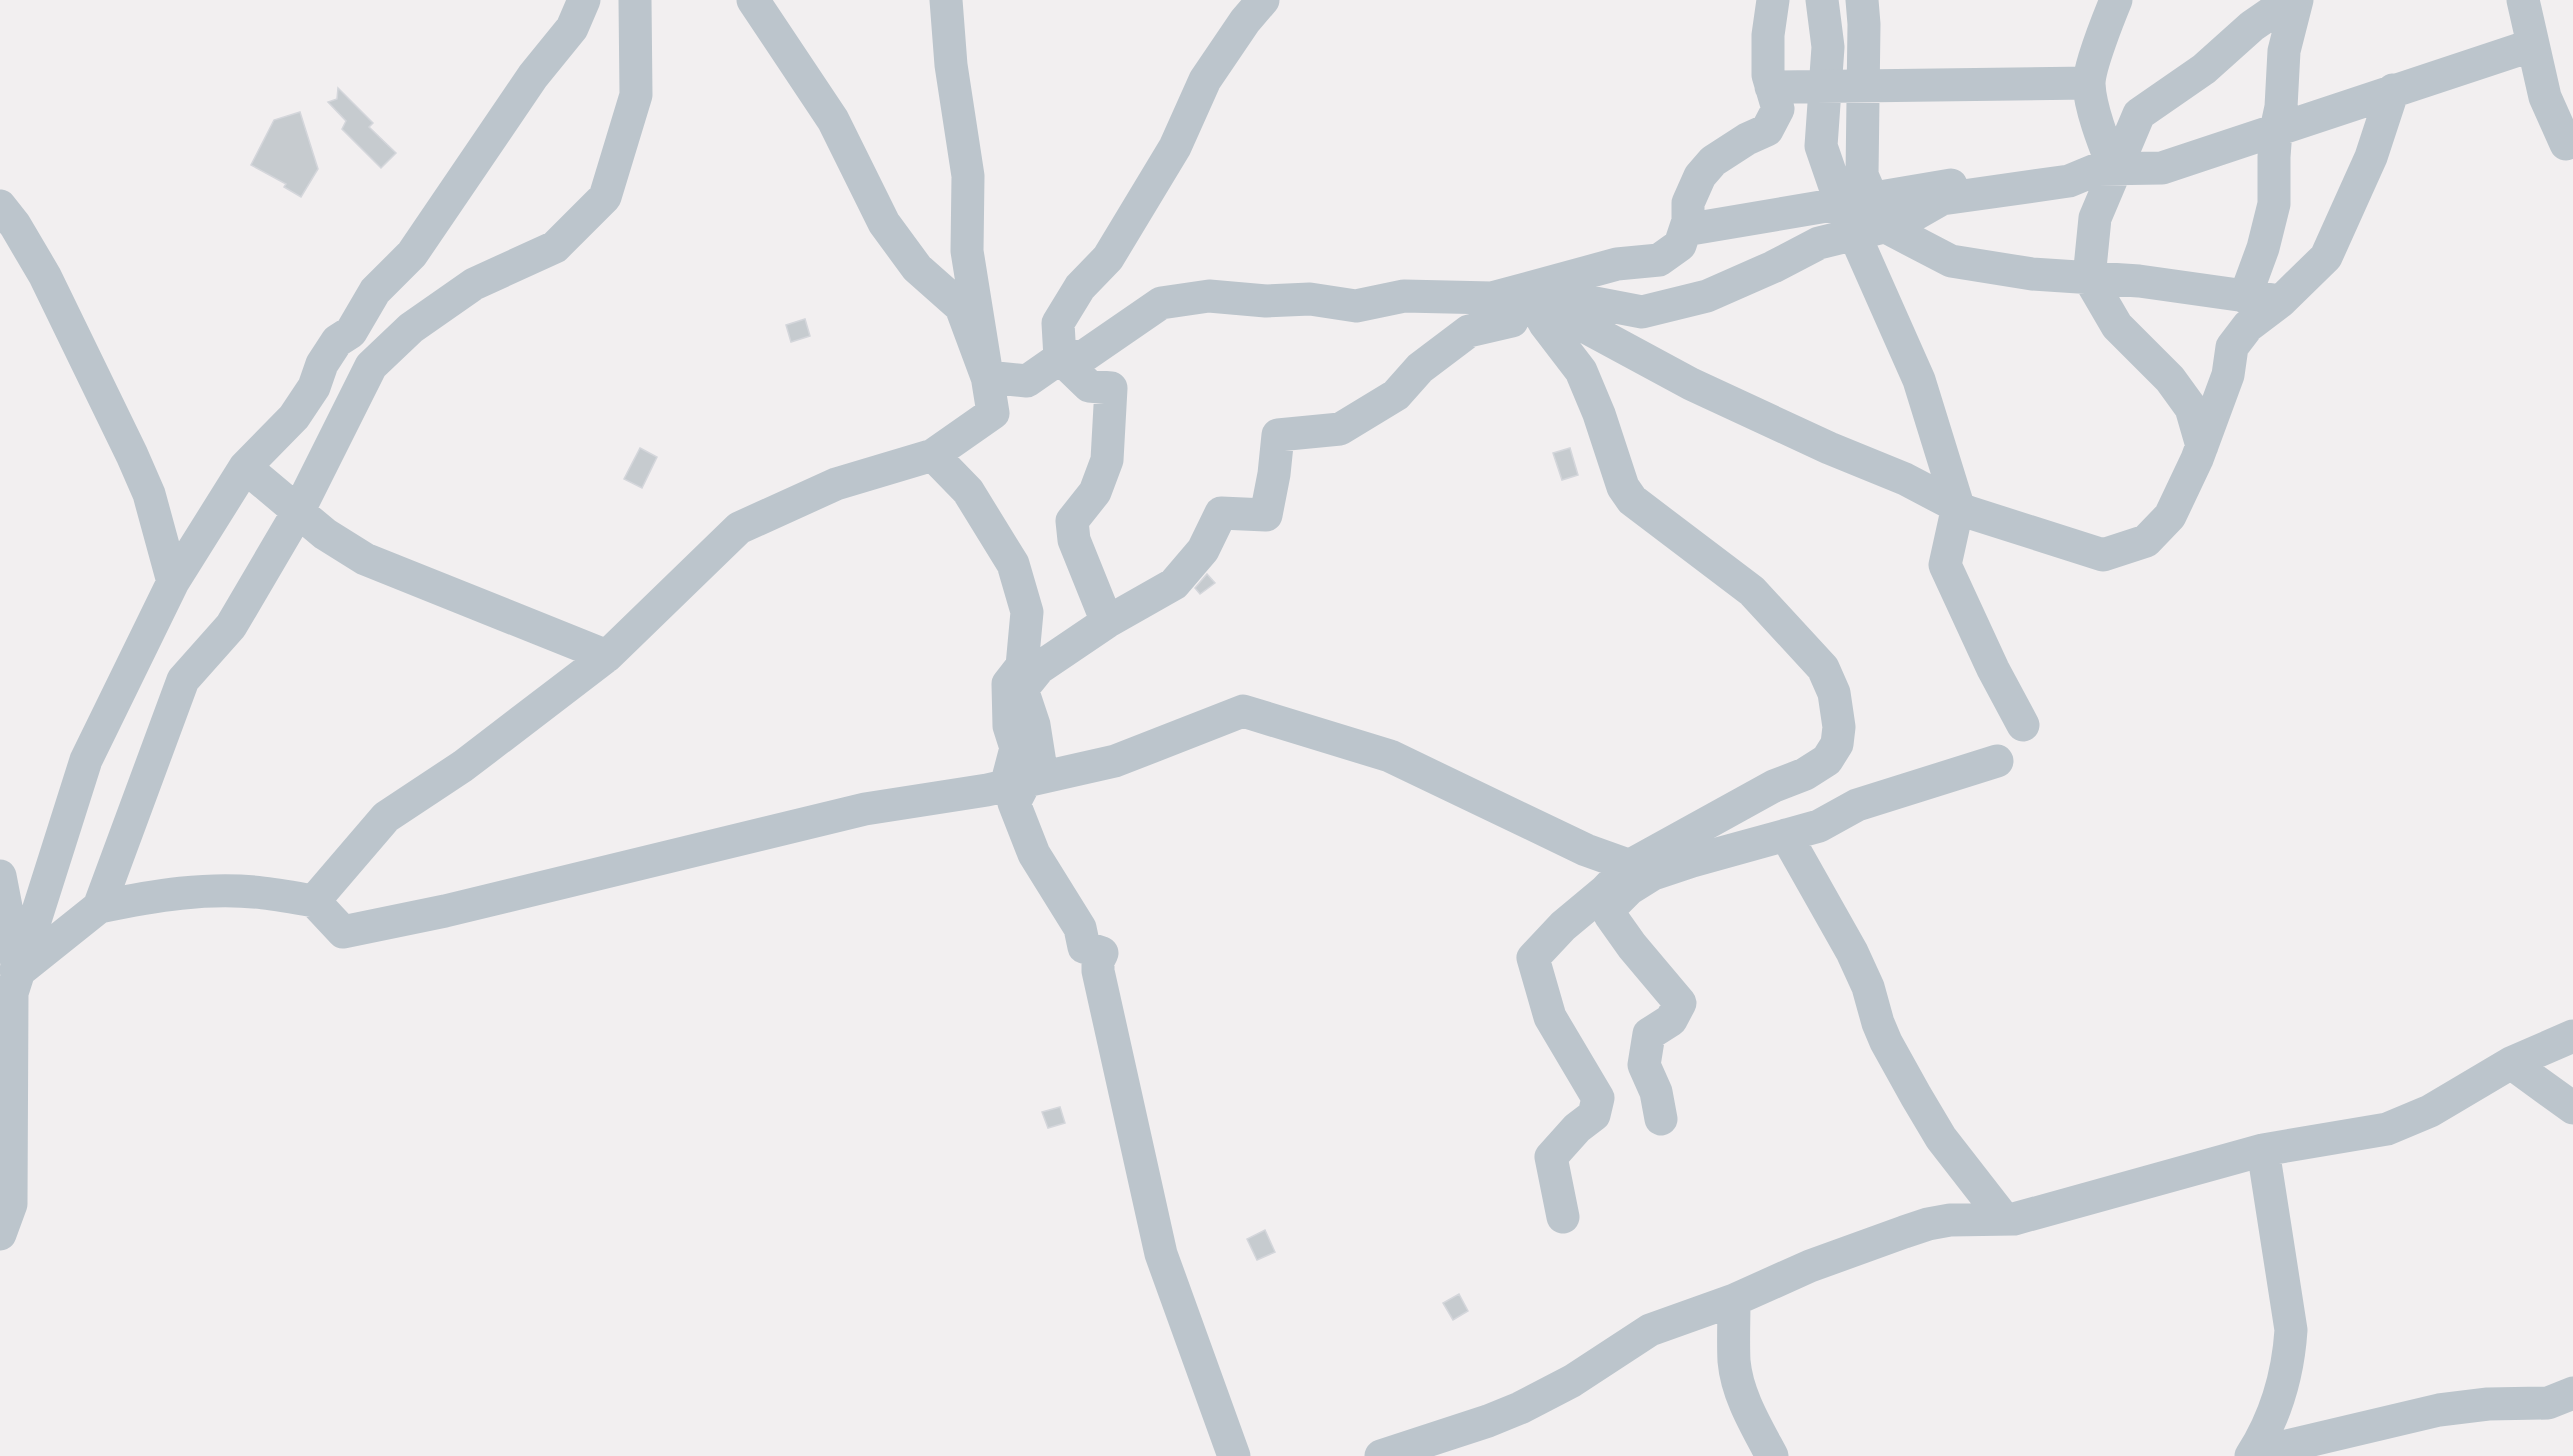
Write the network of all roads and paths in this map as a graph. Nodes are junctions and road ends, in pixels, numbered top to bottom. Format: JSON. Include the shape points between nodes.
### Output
{"nodes":[{"id":1,"x":584,"y":0,"type":"edge"},
{"id":2,"x":635,"y":0,"type":"edge"},
{"id":3,"x":753,"y":0,"type":"edge"},
{"id":4,"x":946,"y":0,"type":"edge"},
{"id":5,"x":1263,"y":0,"type":"edge"},
{"id":6,"x":1773,"y":0,"type":"edge"},
{"id":7,"x":1822,"y":0,"type":"edge"},
{"id":8,"x":1862,"y":0,"type":"edge"},
{"id":9,"x":2116,"y":0,"type":"edge"},
{"id":10,"x":2290,"y":0,"type":"edge"},
{"id":11,"x":2297,"y":0,"type":"edge"},
{"id":12,"x":2523,"y":0,"type":"edge"},
{"id":13,"x":2533,"y":45,"type":"junction"},
{"id":14,"x":2089,"y":83,"type":"junction"},
{"id":15,"x":1863,"y":86,"type":"junction"},
{"id":16,"x":1772,"y":87,"type":"junction"},
{"id":17,"x":1824,"y":87,"type":"junction"},
{"id":18,"x":2394,"y":90,"type":"junction"},
{"id":19,"x":2276,"y":130,"type":"junction"},
{"id":20,"x":2566,"y":144,"type":"dead end"},
{"id":21,"x":2106,"y":169,"type":"junction"},
{"id":22,"x":0,"y":206,"type":"edge"},
{"id":23,"x":1863,"y":216,"type":"junction"},
{"id":24,"x":1685,"y":230,"type":"junction"},
{"id":25,"x":2089,"y":278,"type":"junction"},
{"id":26,"x":1528,"y":293,"type":"junction"},
{"id":27,"x":2245,"y":297,"type":"junction"},
{"id":28,"x":2281,"y":301,"type":"junction"},
{"id":29,"x":1060,"y":358,"type":"junction"},
{"id":30,"x":987,"y":377,"type":"junction"},
{"id":31,"x":2202,"y":446,"type":"junction"},
{"id":32,"x":933,"y":454,"type":"junction"},
{"id":33,"x":245,"y":467,"type":"junction"},
{"id":34,"x":1958,"y":506,"type":"junction"},
{"id":35,"x":298,"y":512,"type":"junction"},
{"id":36,"x":173,"y":582,"type":"junction"},
{"id":37,"x":1107,"y":622,"type":"junction"},
{"id":38,"x":607,"y":656,"type":"junction"},
{"id":39,"x":2023,"y":725,"type":"dead end"},
{"id":40,"x":1997,"y":761,"type":"dead end"},
{"id":41,"x":1016,"y":784,"type":"junction"},
{"id":42,"x":1786,"y":835,"type":"junction"},
{"id":43,"x":1641,"y":870,"type":"junction"},
{"id":44,"x":0,"y":876,"type":"edge"},
{"id":45,"x":314,"y":901,"type":"junction"},
{"id":46,"x":99,"y":907,"type":"junction"},
{"id":47,"x":9,"y":969,"type":"edge"},
{"id":48,"x":2573,"y":1036,"type":"edge"},
{"id":49,"x":2511,"y":1063,"type":"junction"},
{"id":50,"x":2573,"y":1108,"type":"edge"},
{"id":51,"x":1661,"y":1119,"type":"dead end"},
{"id":52,"x":2263,"y":1150,"type":"junction"},
{"id":53,"x":1563,"y":1218,"type":"dead end"},
{"id":54,"x":2004,"y":1220,"type":"junction"},
{"id":55,"x":0,"y":1234,"type":"edge"},
{"id":56,"x":1734,"y":1300,"type":"junction"},
{"id":57,"x":2573,"y":1393,"type":"edge"},
{"id":58,"x":2252,"y":1455,"type":"edge"},
{"id":59,"x":1234,"y":1456,"type":"edge"},
{"id":60,"x":1381,"y":1456,"type":"edge"},
{"id":61,"x":1772,"y":1456,"type":"edge"}],
"edges":[{"from":1,"to":33,"type":"street","via":[[572,28],[533,76],[412,254],[375,291],[351,332],[337,341],[294,417]]},
{"from":2,"to":35,"type":"street","via":[[636,95],[605,197],[555,248],[474,284],[411,328],[371,366]]},
{"from":3,"to":30,"type":"street","via":[[833,120],[884,223],[917,268],[961,308]]},
{"from":4,"to":30,"type":"street","via":[[951,65],[968,176],[967,251]]},
{"from":5,"to":29,"type":"street","via":[[1205,80],[1174,147],[1108,258],[1080,287],[1058,323]]},
{"from":6,"to":16,"type":"street","via":[[1768,35],[1768,75]]},
{"from":7,"to":17,"type":"street","via":[[1828,47]]},
{"from":8,"to":15,"type":"street"},
{"from":9,"to":14,"type":"street"},
{"from":10,"to":21,"type":"street","via":[[2252,26],[2204,69],[2139,114]]},
{"from":11,"to":19,"type":"street","via":[[2283,51]]},
{"from":12,"to":13,"type":"street"},
{"from":13,"to":18,"type":"street"},
{"from":13,"to":20,"type":"street","via":[[2545,97]]},
{"from":14,"to":15,"type":"street"},
{"from":14,"to":21,"type":"street"},
{"from":15,"to":17,"type":"street"},
{"from":15,"to":23,"type":"street"},
{"from":16,"to":17,"type":"street"},
{"from":16,"to":24,"type":"street","via":[[1778,109],[1767,130],[1713,161],[1700,176],[1688,203]]},
{"from":17,"to":23,"type":"street","via":[[1821,146]]},
{"from":18,"to":19,"type":"street"},
{"from":18,"to":28,"type":"street","via":[[2371,157],[2326,257]]},
{"from":19,"to":21,"type":"street","via":[[2162,168]]},
{"from":19,"to":27,"type":"street","via":[[2274,204]]},
{"from":21,"to":23,"type":"street","via":[[2069,181],[1942,200],[1900,223]]},
{"from":21,"to":25,"type":"street","via":[[2095,218]]},
{"from":22,"to":36,"type":"street","via":[[45,276],[132,455],[148,494]]},
{"from":23,"to":24,"type":"street"},
{"from":23,"to":25,"type":"street","via":[[1951,261]]},
{"from":23,"to":26,"type":"street","via":[[1773,267],[1707,296],[1642,312]]},
{"from":23,"to":34,"type":"street"},
{"from":24,"to":26,"type":"street","via":[[1680,245],[1659,260],[1617,264],[1556,279]]},
{"from":25,"to":27,"type":"street","via":[[2139,281]]},
{"from":25,"to":31,"type":"street","via":[[2117,326],[2170,379],[2191,408]]},
{"from":26,"to":29,"type":"street","via":[[1492,298],[1404,296],[1356,306],[1310,299],[1266,301],[1209,296],[1161,303],[1084,356]]},
{"from":26,"to":34,"type":"street","via":[[1691,384]]},
{"from":26,"to":37,"type":"street","via":[[1512,321],[1469,331],[1420,368],[1396,395],[1340,429],[1278,435],[1266,515],[1221,513],[1203,550],[1174,584]]},
{"from":26,"to":43,"type":"street","via":[[1545,324],[1581,371],[1623,487],[1632,500],[1752,591],[1823,668],[1834,693],[1839,727],[1837,744],[1827,760],[1774,786]]},
{"from":27,"to":28,"type":"street"},
{"from":28,"to":31,"type":"street","via":[[2248,326],[2232,347],[2228,375]]},
{"from":29,"to":30,"type":"street","via":[[1027,381]]},
{"from":29,"to":37,"type":"street","via":[[1089,386],[1111,388],[1107,460],[1095,492],[1072,521],[1074,540]]},
{"from":30,"to":32,"type":"street","via":[[993,412]]},
{"from":31,"to":34,"type":"street","via":[[2170,516],[2146,542],[2103,555]]},
{"from":32,"to":38,"type":"street","via":[[836,484],[739,528]]},
{"from":32,"to":41,"type":"street","via":[[968,491],[1013,564],[1027,612],[1022,666],[1008,684]]},
{"from":33,"to":35,"type":"street"},
{"from":33,"to":36,"type":"street"},
{"from":34,"to":39,"type":"street","via":[[1945,565]]},
{"from":35,"to":38,"type":"street","via":[[365,559]]},
{"from":35,"to":46,"type":"street","via":[[231,626],[183,681]]},
{"from":36,"to":47,"type":"street","via":[[86,760]]},
{"from":37,"to":41,"type":"street","via":[[1039,668],[1022,689],[1034,725],[1040,763]]},
{"from":38,"to":45,"type":"street","via":[[463,766],[386,817]]},
{"from":40,"to":42,"type":"street","via":[[1857,806],[1819,826]]},
{"from":41,"to":43,"type":"street","via":[[1115,760],[1244,711],[1389,756],[1586,850]]},
{"from":41,"to":45,"type":"street","via":[[865,809],[343,932]]},
{"from":41,"to":59,"type":"street","via":[[1014,803],[1034,854],[1080,928],[1084,947],[1102,953],[1098,972],[1161,1254]]},
{"from":42,"to":43,"type":"street","via":[[1692,861]]},
{"from":42,"to":54,"type":"street","via":[[1852,952],[1869,987],[1886,1042],[1916,1096],[1941,1138]]},
{"from":43,"to":51,"type":"street","via":[[1614,903],[1610,915],[1680,1003],[1671,1020],[1648,1034],[1644,1065],[1656,1092]]},
{"from":43,"to":53,"type":"street","via":[[1605,891],[1533,958],[1550,1017],[1598,1098],[1594,1115],[1551,1157]]},
{"from":44,"to":47,"type":"street"},
{"from":45,"to":46,"type":"street","via":[[262,892],[220,891],[151,896]]},
{"from":46,"to":47,"type":"street"},
{"from":47,"to":55,"type":"street","via":[[10,1204]]},
{"from":48,"to":49,"type":"street"},
{"from":49,"to":50,"type":"street"},
{"from":49,"to":52,"type":"street","via":[[2430,1111],[2387,1129]]},
{"from":52,"to":54,"type":"street"},
{"from":52,"to":58,"type":"street","via":[[2291,1330],[2278,1406]]},
{"from":54,"to":56,"type":"street","via":[[1928,1224],[1810,1266]]},
{"from":56,"to":60,"type":"street","via":[[1650,1330],[1572,1381],[1520,1408]]},
{"from":56,"to":61,"type":"street","via":[[1734,1362],[1740,1389]]},
{"from":57,"to":58,"type":"street","via":[[2547,1403],[2439,1410]]}]}
